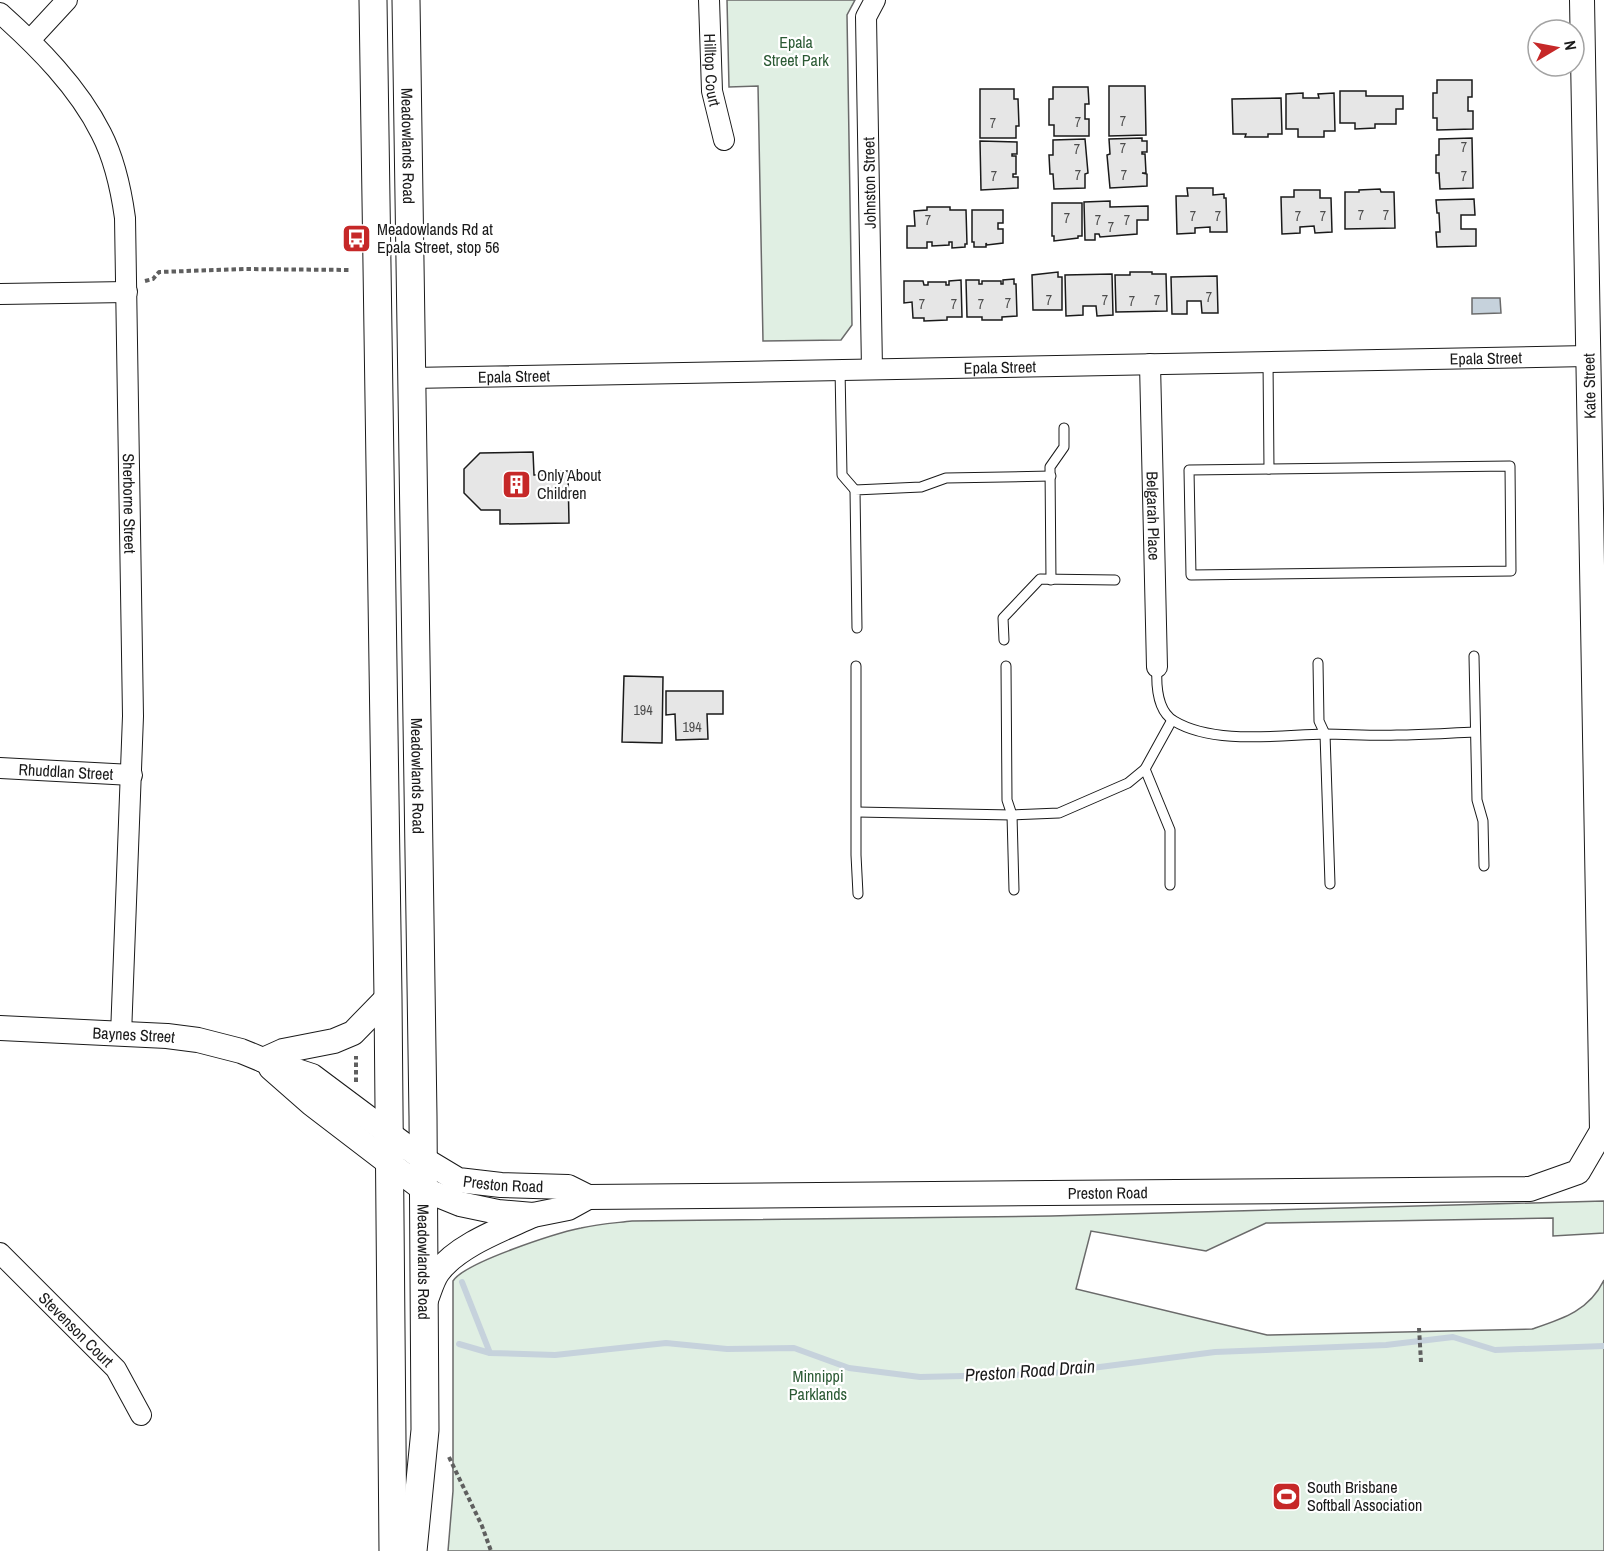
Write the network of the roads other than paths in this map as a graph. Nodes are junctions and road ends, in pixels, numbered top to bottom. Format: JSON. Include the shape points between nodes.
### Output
{"nodes":[{"id":1,"x":67,"y":0,"type":"edge"},
{"id":2,"x":373,"y":0,"type":"edge"},
{"id":3,"x":406,"y":0,"type":"edge"},
{"id":4,"x":709,"y":0,"type":"edge"},
{"id":5,"x":875,"y":0,"type":"edge"},
{"id":6,"x":1582,"y":0,"type":"edge"},
{"id":7,"x":0,"y":13,"type":"edge"},
{"id":8,"x":30,"y":40,"type":"junction"},
{"id":9,"x":724,"y":140,"type":"dead end"},
{"id":10,"x":126,"y":287,"type":"junction"},
{"id":11,"x":0,"y":294,"type":"edge"},
{"id":12,"x":1588,"y":356,"type":"junction"},
{"id":13,"x":1268,"y":362,"type":"junction"},
{"id":14,"x":1150,"y":364,"type":"junction"},
{"id":15,"x":840,"y":369,"type":"junction"},
{"id":16,"x":872,"y":369,"type":"junction"},
{"id":17,"x":411,"y":378,"type":"junction"},
{"id":18,"x":1064,"y":428,"type":"dead end"},
{"id":19,"x":1269,"y":469,"type":"junction"},
{"id":20,"x":1051,"y":476,"type":"junction"},
{"id":21,"x":855,"y":490,"type":"junction"},
{"id":22,"x":1051,"y":580,"type":"junction"},
{"id":23,"x":1115,"y":580,"type":"dead end"},
{"id":24,"x":857,"y":628,"type":"dead end"},
{"id":25,"x":1004,"y":640,"type":"dead end"},
{"id":26,"x":1474,"y":656,"type":"dead end"},
{"id":27,"x":1318,"y":663,"type":"dead end"},
{"id":28,"x":856,"y":666,"type":"dead end"},
{"id":29,"x":1006,"y":666,"type":"dead end"},
{"id":30,"x":1157,"y":667,"type":"joint"},
{"id":31,"x":1173,"y":720,"type":"junction"},
{"id":32,"x":1475,"y":732,"type":"junction"},
{"id":33,"x":1325,"y":734,"type":"junction"},
{"id":34,"x":1600,"y":748,"type":"edge"},
{"id":35,"x":0,"y":768,"type":"edge"},
{"id":36,"x":1145,"y":769,"type":"junction"},
{"id":37,"x":132,"y":775,"type":"junction"},
{"id":38,"x":857,"y":812,"type":"junction"},
{"id":39,"x":1012,"y":815,"type":"junction"},
{"id":40,"x":1484,"y":866,"type":"dead end"},
{"id":41,"x":1330,"y":884,"type":"dead end"},
{"id":42,"x":1170,"y":885,"type":"dead end"},
{"id":43,"x":1014,"y":890,"type":"dead end"},
{"id":44,"x":858,"y":894,"type":"dead end"},
{"id":45,"x":388,"y":997,"type":"junction"},
{"id":46,"x":0,"y":1028,"type":"edge"},
{"id":47,"x":121,"y":1035,"type":"junction"},
{"id":48,"x":263,"y":1060,"type":"junction"},
{"id":49,"x":1602,"y":1131,"type":"joint"},
{"id":50,"x":390,"y":1133,"type":"junction"},
{"id":51,"x":423,"y":1159,"type":"junction"},
{"id":52,"x":390,"y":1162,"type":"junction"},
{"id":53,"x":423,"y":1189,"type":"junction"},
{"id":54,"x":588,"y":1197,"type":"junction"},
{"id":55,"x":533,"y":1215,"type":"junction"},
{"id":56,"x":0,"y":1253,"type":"edge"},
{"id":57,"x":424,"y":1306,"type":"junction"},
{"id":58,"x":141,"y":1415,"type":"dead end"},
{"id":59,"x":393,"y":1551,"type":"edge"},
{"id":60,"x":412,"y":1551,"type":"edge"}],
"edges":[{"from":1,"to":8,"type":"street"},
{"from":2,"to":45,"type":"main road","name":"Meadowlands Road"},
{"from":3,"to":17,"type":"main road","name":"Meadowlands Road"},
{"from":4,"to":9,"type":"street","name":"Hilltop Court","via":[[712,91]]},
{"from":5,"to":16,"type":"street","name":"Johnston Street","via":[[866,17]]},
{"from":6,"to":12,"type":"street","name":"Kate Street"},
{"from":7,"to":8,"type":"street","name":"Sherborne Street"},
{"from":8,"to":10,"type":"street","name":"Sherborne Street","via":[[74,92],[101,134],[119,180],[125,218]]},
{"from":10,"to":11,"type":"street"},
{"from":10,"to":37,"type":"street","name":"Sherborne Street"},
{"from":12,"to":13,"type":"street","name":"Epala Street"},
{"from":12,"to":34,"type":"street","name":"Kate Street"},
{"from":13,"to":14,"type":"street","name":"Epala Street"},
{"from":13,"to":19,"type":"lane"},
{"from":14,"to":16,"type":"street","name":"Epala Street"},
{"from":14,"to":30,"type":"street","name":"Belgarah Place"},
{"from":15,"to":16,"type":"street","name":"Epala Street"},
{"from":15,"to":17,"type":"street","name":"Epala Street"},
{"from":15,"to":21,"type":"lane","via":[[842,475]]},
{"from":17,"to":51,"type":"main road","name":"Meadowlands Road"},
{"from":18,"to":20,"type":"lane","via":[[1064,447],[1050,466]]},
{"from":19,"to":19,"type":"lane","via":[[1189,470],[1191,575],[1511,571],[1510,466]]},
{"from":20,"to":21,"type":"lane","via":[[946,478],[921,487]]},
{"from":20,"to":22,"type":"lane"},
{"from":21,"to":24,"type":"lane"},
{"from":22,"to":23,"type":"lane"},
{"from":22,"to":25,"type":"lane","via":[[1040,579],[1004,618]]},
{"from":26,"to":32,"type":"lane"},
{"from":27,"to":33,"type":"lane","via":[[1319,722]]},
{"from":28,"to":38,"type":"lane"},
{"from":29,"to":39,"type":"lane","via":[[1007,800]]},
{"from":30,"to":31,"type":"lane","via":[[1162,708]]},
{"from":31,"to":33,"type":"lane","via":[[1191,729],[1233,738]]},
{"from":31,"to":36,"type":"lane"},
{"from":32,"to":33,"type":"lane"},
{"from":32,"to":40,"type":"lane"},
{"from":33,"to":41,"type":"lane"},
{"from":34,"to":49,"type":"street","name":"Kate Street"},
{"from":35,"to":37,"type":"street","name":"Rhuddlan Street"},
{"from":36,"to":39,"type":"lane","via":[[1128,783],[1059,813]]},
{"from":36,"to":42,"type":"lane","via":[[1170,830]]},
{"from":37,"to":47,"type":"street","name":"Sherborne Street"},
{"from":38,"to":39,"type":"lane"},
{"from":38,"to":44,"type":"lane"},
{"from":39,"to":43,"type":"lane"},
{"from":45,"to":48,"type":"street","via":[[353,1033]]},
{"from":45,"to":50,"type":"main road","name":"Meadowlands Road"},
{"from":46,"to":47,"type":"street","name":"Baynes Street"},
{"from":47,"to":48,"type":"street","name":"Baynes Street","via":[[198,1040]]},
{"from":48,"to":50,"type":"street","name":"Baynes Street","via":[[312,1076]]},
{"from":48,"to":52,"type":"street","name":"Baynes Street","via":[[312,1104]]},
{"from":49,"to":54,"type":"street","name":"Preston Road","via":[[1578,1172],[1530,1189]]},
{"from":50,"to":51,"type":"street","name":"Baynes Street"},
{"from":50,"to":52,"type":"main road","name":"Meadowlands Road"},
{"from":51,"to":53,"type":"main road","name":"Meadowlands Road"},
{"from":51,"to":54,"type":"street","name":"Preston Road","via":[[458,1180],[568,1187]]},
{"from":52,"to":53,"type":"street","name":"Baynes Street"},
{"from":52,"to":59,"type":"main road","name":"Meadowlands Road"},
{"from":53,"to":55,"type":"street","name":"Preston Road","via":[[470,1207]]},
{"from":53,"to":57,"type":"main road","name":"Meadowlands Road"},
{"from":54,"to":55,"type":"street","name":"Preston Road","via":[[568,1208]]},
{"from":55,"to":57,"type":"street","via":[[449,1259],[436,1274]]},
{"from":56,"to":58,"type":"street","name":"Stevenson Court","via":[[116,1369]]},
{"from":57,"to":60,"type":"main road","name":"Meadowlands Road","via":[[425,1430]]}]}
